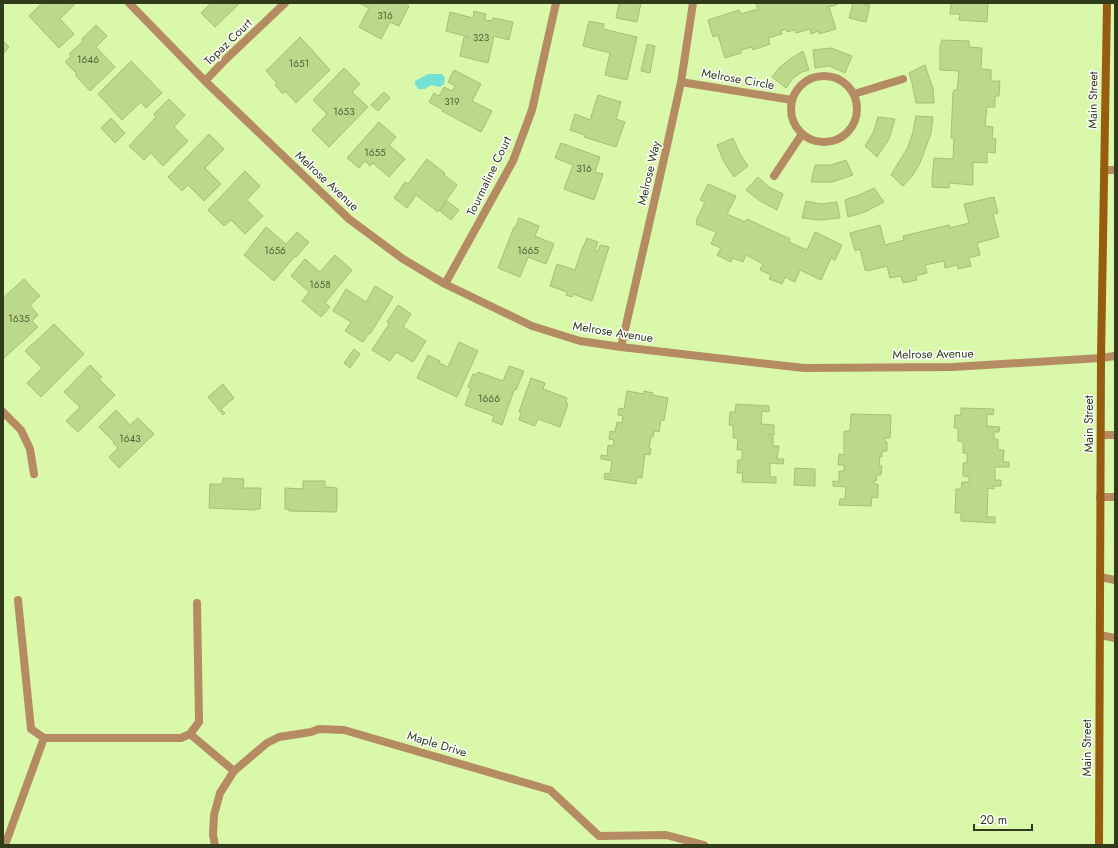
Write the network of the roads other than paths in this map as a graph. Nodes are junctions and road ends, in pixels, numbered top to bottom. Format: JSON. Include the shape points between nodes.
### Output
{"nodes":[{"id":1,"x":130,"y":3,"type":"edge"},
{"id":2,"x":285,"y":3,"type":"edge"},
{"id":3,"x":556,"y":3,"type":"edge"},
{"id":4,"x":693,"y":3,"type":"edge"},
{"id":5,"x":1107,"y":3,"type":"edge"},
{"id":6,"x":902,"y":79,"type":"dead end"},
{"id":7,"x":205,"y":82,"type":"junction"},
{"id":8,"x":681,"y":82,"type":"junction"},
{"id":9,"x":854,"y":94,"type":"junction"},
{"id":10,"x":792,"y":100,"type":"junction"},
{"id":11,"x":802,"y":134,"type":"junction"},
{"id":12,"x":1104,"y":170,"type":"junction"},
{"id":13,"x":1115,"y":170,"type":"edge"},
{"id":14,"x":774,"y":176,"type":"dead end"},
{"id":15,"x":445,"y":284,"type":"junction"},
{"id":16,"x":621,"y":347,"type":"junction"},
{"id":17,"x":1115,"y":356,"type":"edge"},
{"id":18,"x":1101,"y":358,"type":"junction"},
{"id":19,"x":3,"y":412,"type":"edge"},
{"id":20,"x":1101,"y":435,"type":"junction"},
{"id":21,"x":1115,"y":435,"type":"edge"},
{"id":22,"x":34,"y":474,"type":"dead end"},
{"id":23,"x":1100,"y":497,"type":"junction"},
{"id":24,"x":1115,"y":497,"type":"edge"},
{"id":25,"x":1100,"y":577,"type":"junction"},
{"id":26,"x":1115,"y":580,"type":"edge"},
{"id":27,"x":18,"y":600,"type":"dead end"},
{"id":28,"x":198,"y":602,"type":"dead end"},
{"id":29,"x":1100,"y":635,"type":"junction"},
{"id":30,"x":1115,"y":638,"type":"edge"},
{"id":31,"x":190,"y":734,"type":"junction"},
{"id":32,"x":44,"y":738,"type":"junction"},
{"id":33,"x":234,"y":771,"type":"junction"},
{"id":34,"x":5,"y":845,"type":"edge"},
{"id":35,"x":215,"y":845,"type":"edge"},
{"id":36,"x":704,"y":845,"type":"edge"},
{"id":37,"x":1099,"y":845,"type":"edge"}],
"edges":[{"from":1,"to":7,"type":"street","name":"Melrose Avenue"},
{"from":2,"to":7,"type":"street","name":"Topaz Court"},
{"from":3,"to":15,"type":"street","name":"Tourmaline Court","via":[[532,110],[513,162]]},
{"from":4,"to":8,"type":"street","name":"Melrose Way"},
{"from":5,"to":12,"type":"main road","name":"Main Street"},
{"from":6,"to":9,"type":"street"},
{"from":7,"to":15,"type":"street","name":"Melrose Avenue","via":[[349,219],[395,254]]},
{"from":8,"to":10,"type":"street","name":"Melrose Circle"},
{"from":8,"to":16,"type":"street","name":"Melrose Way"},
{"from":9,"to":10,"type":"street","via":[[838,79],[827,76],[815,77],[805,82]]},
{"from":9,"to":11,"type":"street","via":[[857,114],[848,132],[831,142],[811,140]]},
{"from":10,"to":11,"type":"street","via":[[792,118]]},
{"from":11,"to":14,"type":"street"},
{"from":12,"to":13,"type":"street"},
{"from":12,"to":18,"type":"main road","name":"Main Street"},
{"from":15,"to":16,"type":"street","name":"Melrose Avenue","via":[[532,326],[580,341]]},
{"from":16,"to":18,"type":"street","name":"Melrose Avenue","via":[[804,368],[953,367]]},
{"from":17,"to":18,"type":"street","name":"Melrose Avenue"},
{"from":18,"to":20,"type":"main road","name":"Main Street"},
{"from":19,"to":22,"type":"street","via":[[21,430],[30,449]]},
{"from":20,"to":21,"type":"street"},
{"from":20,"to":23,"type":"main road","name":"Main Street"},
{"from":23,"to":24,"type":"street"},
{"from":23,"to":25,"type":"main road","name":"Main Street"},
{"from":25,"to":26,"type":"street"},
{"from":25,"to":29,"type":"main road","name":"Main Street"},
{"from":27,"to":32,"type":"street","via":[[31,729]]},
{"from":28,"to":31,"type":"street","via":[[199,722]]},
{"from":29,"to":30,"type":"street"},
{"from":29,"to":37,"type":"main road","name":"Main Street"},
{"from":31,"to":32,"type":"street","via":[[181,738]]},
{"from":31,"to":33,"type":"street"},
{"from":32,"to":34,"type":"street"},
{"from":33,"to":35,"type":"street","name":"Maple Drive","via":[[220,793],[214,815]]},
{"from":33,"to":36,"type":"street","name":"Maple Drive","via":[[267,743],[279,737],[319,729],[344,730],[550,790],[599,836],[666,835]]}]}
